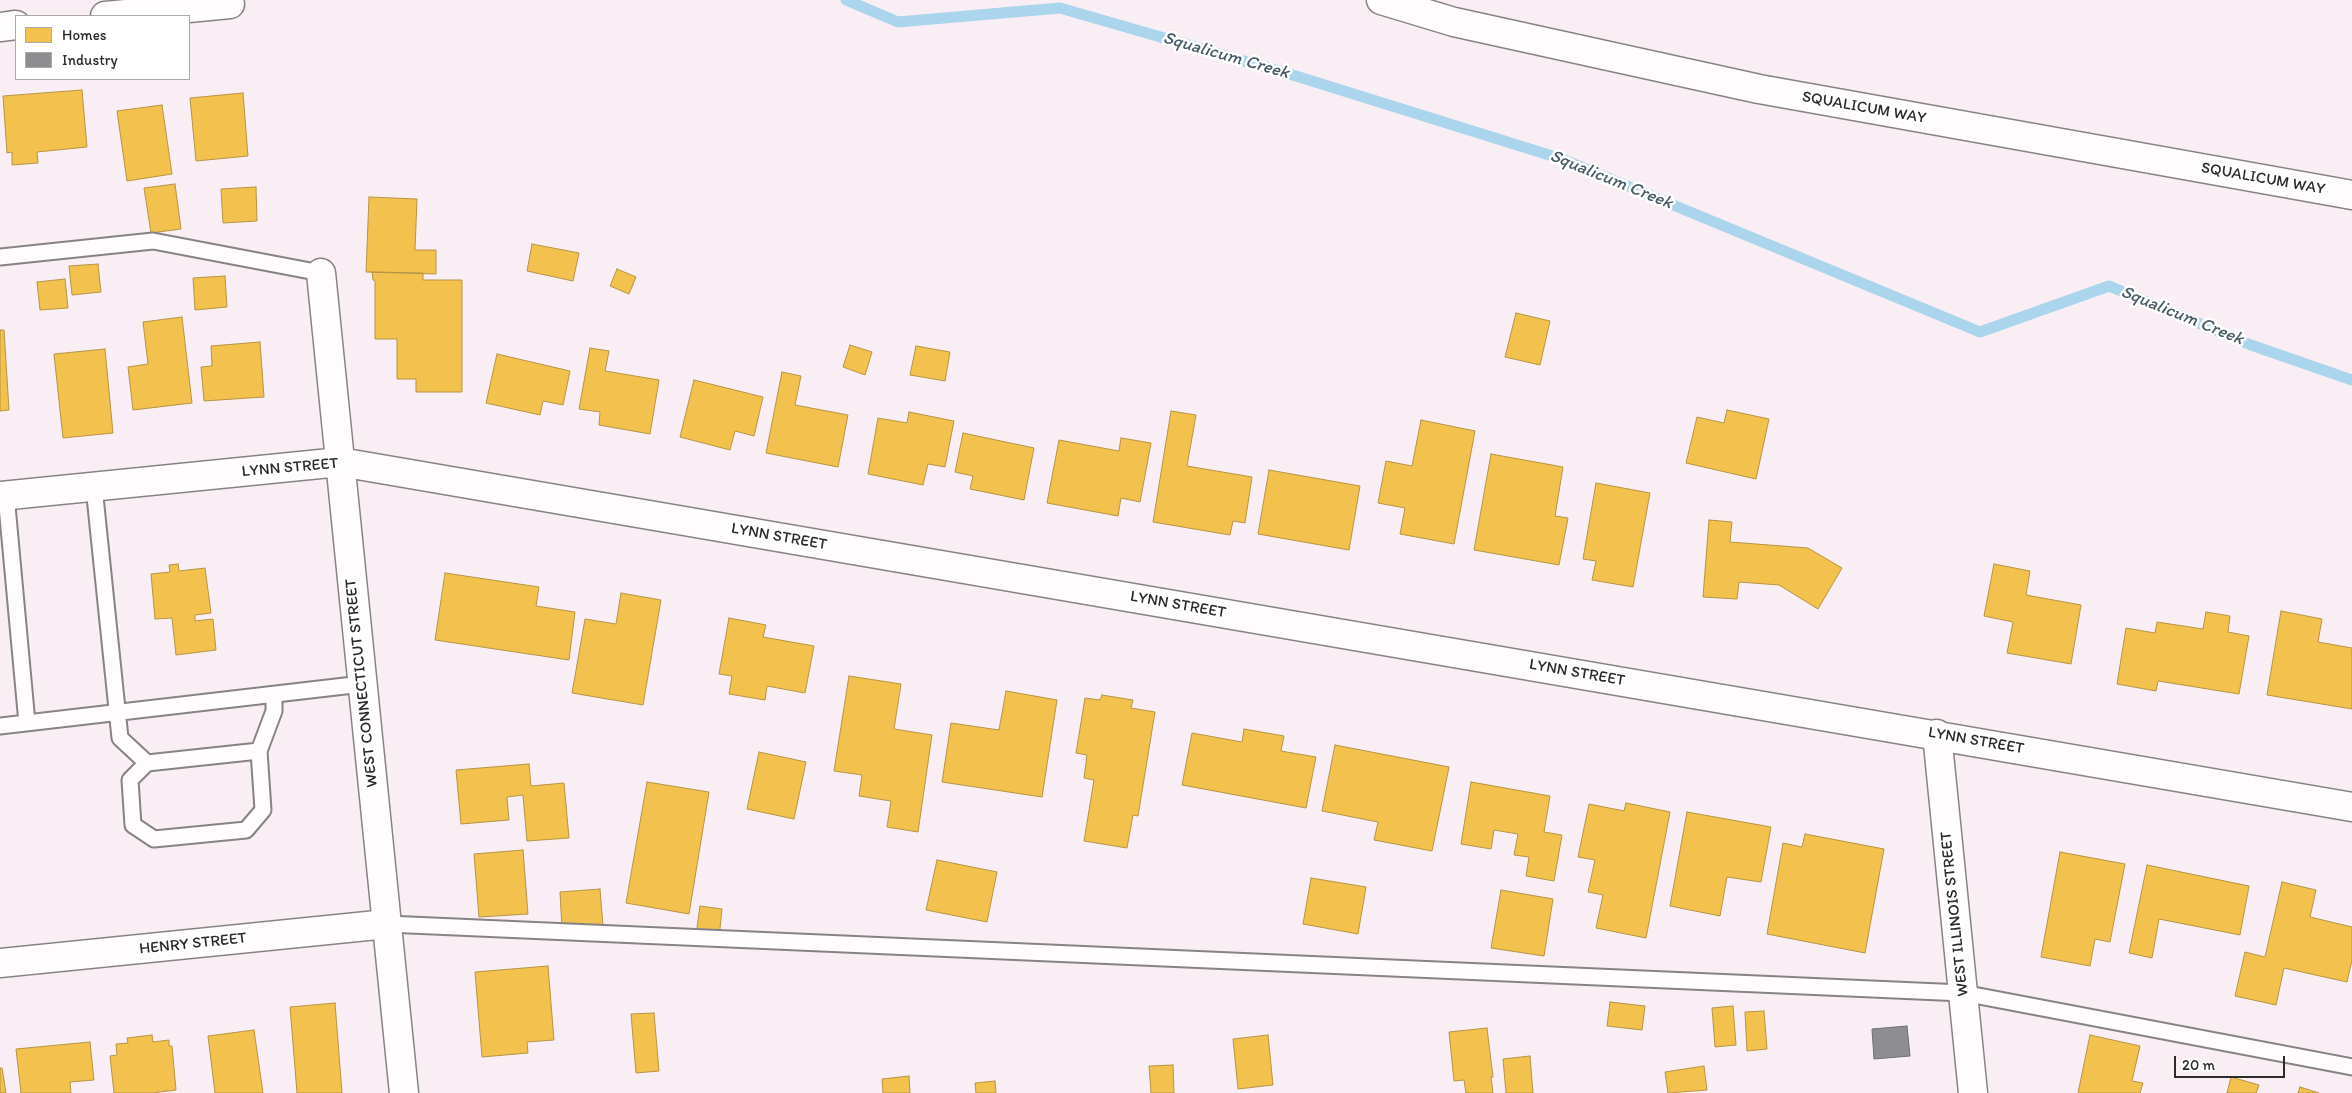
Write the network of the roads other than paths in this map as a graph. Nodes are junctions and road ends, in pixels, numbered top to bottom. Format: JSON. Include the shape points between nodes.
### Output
{"nodes":[{"id":1,"x":1381,"y":0,"type":"edge"},
{"id":2,"x":230,"y":4,"type":"dead end"},
{"id":3,"x":115,"y":15,"type":"edge"},
{"id":4,"x":15,"y":25,"type":"edge"},
{"id":5,"x":0,"y":27,"type":"edge"},
{"id":6,"x":2352,"y":195,"type":"edge"},
{"id":7,"x":0,"y":257,"type":"edge"},
{"id":8,"x":321,"y":273,"type":"joint"},
{"id":9,"x":340,"y":462,"type":"junction"},
{"id":10,"x":94,"y":486,"type":"junction"},
{"id":11,"x":3,"y":496,"type":"edge"},
{"id":12,"x":362,"y":684,"type":"junction"},
{"id":13,"x":274,"y":695,"type":"junction"},
{"id":14,"x":117,"y":712,"type":"junction"},
{"id":15,"x":27,"y":723,"type":"junction"},
{"id":16,"x":0,"y":726,"type":"edge"},
{"id":17,"x":1937,"y":734,"type":"junction"},
{"id":18,"x":259,"y":751,"type":"junction"},
{"id":19,"x":147,"y":763,"type":"junction"},
{"id":20,"x":2352,"y":807,"type":"edge"},
{"id":21,"x":387,"y":924,"type":"junction"},
{"id":22,"x":0,"y":963,"type":"edge"},
{"id":23,"x":1963,"y":994,"type":"junction"},
{"id":24,"x":2352,"y":1066,"type":"edge"},
{"id":25,"x":404,"y":1093,"type":"edge"},
{"id":26,"x":1973,"y":1093,"type":"edge"}],
"edges":[{"from":1,"to":6,"type":"street","name":"SQUALICUM WAY","via":[[1454,22],[1759,89]]},
{"from":2,"to":3,"type":"street"},
{"from":4,"to":5,"type":"street"},
{"from":7,"to":8,"type":"lane","via":[[153,241]]},
{"from":8,"to":9,"type":"street","name":"WEST CONNECTICUT STREET"},
{"from":9,"to":10,"type":"street","name":"LYNN STREET"},
{"from":9,"to":12,"type":"street","name":"WEST CONNECTICUT STREET"},
{"from":9,"to":17,"type":"street","name":"LYNN STREET"},
{"from":10,"to":11,"type":"street","name":"LYNN STREET"},
{"from":10,"to":14,"type":"lane"},
{"from":11,"to":15,"type":"lane"},
{"from":12,"to":13,"type":"lane"},
{"from":12,"to":21,"type":"street","name":"WEST CONNECTICUT STREET"},
{"from":13,"to":14,"type":"lane"},
{"from":13,"to":18,"type":"lane","via":[[274,711]]},
{"from":14,"to":15,"type":"lane"},
{"from":14,"to":19,"type":"lane","via":[[120,738]]},
{"from":15,"to":16,"type":"lane"},
{"from":17,"to":20,"type":"street","name":"LYNN STREET"},
{"from":17,"to":23,"type":"street","name":"WEST ILLINOIS STREET"},
{"from":18,"to":19,"type":"lane"},
{"from":18,"to":19,"type":"lane","via":[[264,810],[246,830],[154,839],[133,825],[130,780]]},
{"from":21,"to":22,"type":"street","name":"HENRY STREET"},
{"from":21,"to":23,"type":"lane"},
{"from":21,"to":25,"type":"street","name":"WEST CONNECTICUT STREET"},
{"from":23,"to":24,"type":"lane"},
{"from":23,"to":26,"type":"street","name":"WEST ILLINOIS STREET"}]}
